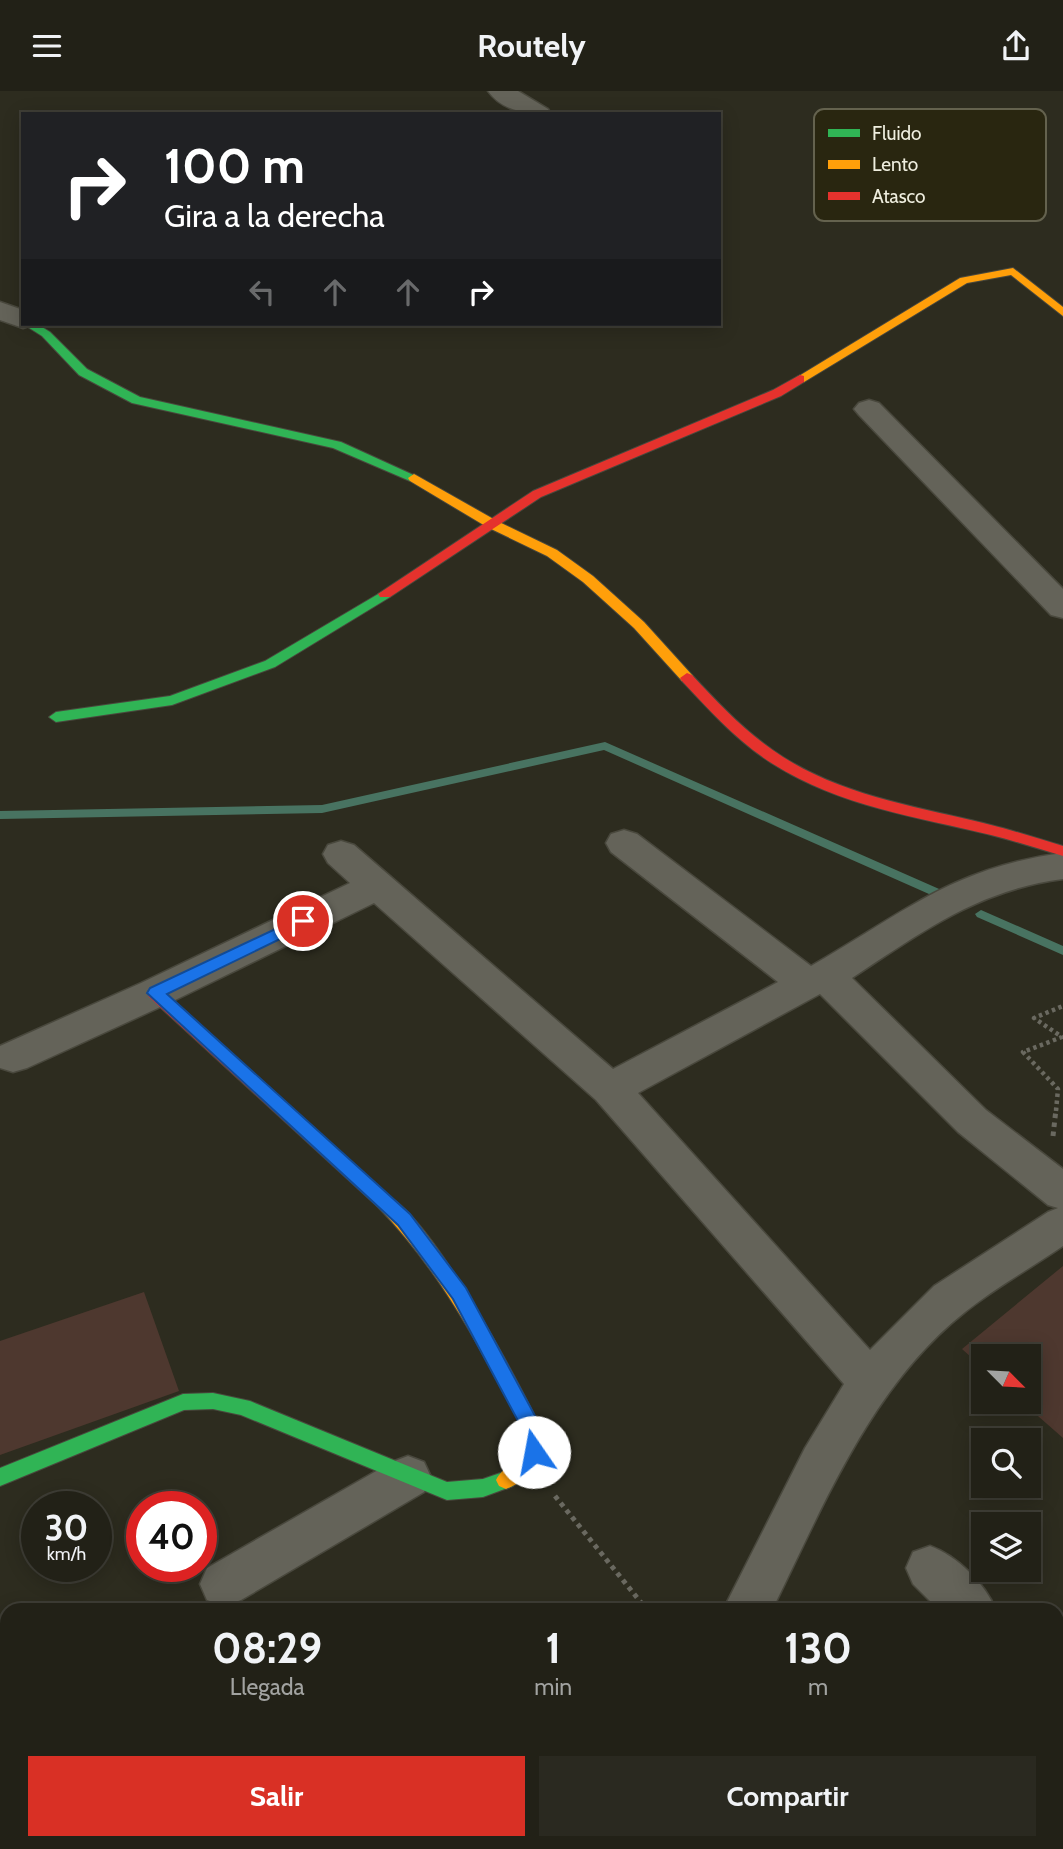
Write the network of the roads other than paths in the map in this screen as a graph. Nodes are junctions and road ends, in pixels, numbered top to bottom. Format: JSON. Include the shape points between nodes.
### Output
{"nodes":[{"id":1,"x":500,"y":91,"type":"edge"},
{"id":2,"x":536,"y":112,"type":"edge"},
{"id":3,"x":0,"y":310,"type":"edge"},
{"id":4,"x":1063,"y":313,"type":"edge"},
{"id":5,"x":21,"y":319,"type":"edge"},
{"id":6,"x":32,"y":326,"type":"edge"},
{"id":7,"x":869,"y":409,"type":"dead end"},
{"id":8,"x":492,"y":524,"type":"junction"},
{"id":9,"x":1063,"y":608,"type":"edge"},
{"id":10,"x":56,"y":717,"type":"dead end"},
{"id":11,"x":624,"y":843,"type":"dead end"},
{"id":12,"x":1063,"y":851,"type":"edge"},
{"id":13,"x":341,"y":854,"type":"dead end"},
{"id":14,"x":1063,"y":866,"type":"edge"},
{"id":15,"x":377,"y":886,"type":"junction"},
{"id":16,"x":817,"y":980,"type":"junction"},
{"id":17,"x":155,"y":993,"type":"junction"},
{"id":18,"x":13,"y":1057,"type":"dead end"},
{"id":19,"x":610,"y":1089,"type":"junction"},
{"id":20,"x":1056,"y":1187,"type":"edge"},
{"id":21,"x":1063,"y":1224,"type":"edge"},
{"id":22,"x":870,"y":1382,"type":"junction"},
{"id":23,"x":0,"y":1477,"type":"edge"},
{"id":24,"x":408,"y":1477,"type":"junction"},
{"id":25,"x":930,"y":1568,"type":"dead end"},
{"id":26,"x":224,"y":1584,"type":"dead end"},
{"id":27,"x":751,"y":1603,"type":"edge"},
{"id":28,"x":965,"y":1603,"type":"edge"}],
"edges":[{"from":1,"to":2,"type":"street"},
{"from":3,"to":5,"type":"street"},
{"from":4,"to":8,"type":"street","via":[[1013,271],[964,279],[778,393],[537,494]]},
{"from":6,"to":8,"type":"street","via":[[83,372],[136,400],[337,446],[409,475]]},
{"from":7,"to":9,"type":"street"},
{"from":8,"to":10,"type":"street","via":[[270,664],[172,701]]},
{"from":8,"to":12,"type":"street","via":[[552,554],[588,579],[639,625],[714,708],[792,769],[892,808]]},
{"from":11,"to":16,"type":"street"},
{"from":13,"to":15,"type":"street"},
{"from":14,"to":16,"type":"street","via":[[989,881],[933,907]]},
{"from":15,"to":17,"type":"street"},
{"from":15,"to":19,"type":"street"},
{"from":16,"to":19,"type":"street"},
{"from":16,"to":20,"type":"street","via":[[972,1121]]},
{"from":17,"to":18,"type":"street"},
{"from":17,"to":24,"type":"street","via":[[404,1220],[459,1293],[533,1431],[534,1452],[514,1476],[467,1492],[447,1491]]},
{"from":19,"to":22,"type":"street"},
{"from":21,"to":22,"type":"street","via":[[949,1299]]},
{"from":22,"to":27,"type":"street","via":[[821,1463]]},
{"from":23,"to":24,"type":"street","via":[[183,1402],[213,1401],[243,1407]]},
{"from":24,"to":26,"type":"street"},
{"from":25,"to":28,"type":"street"}]}
